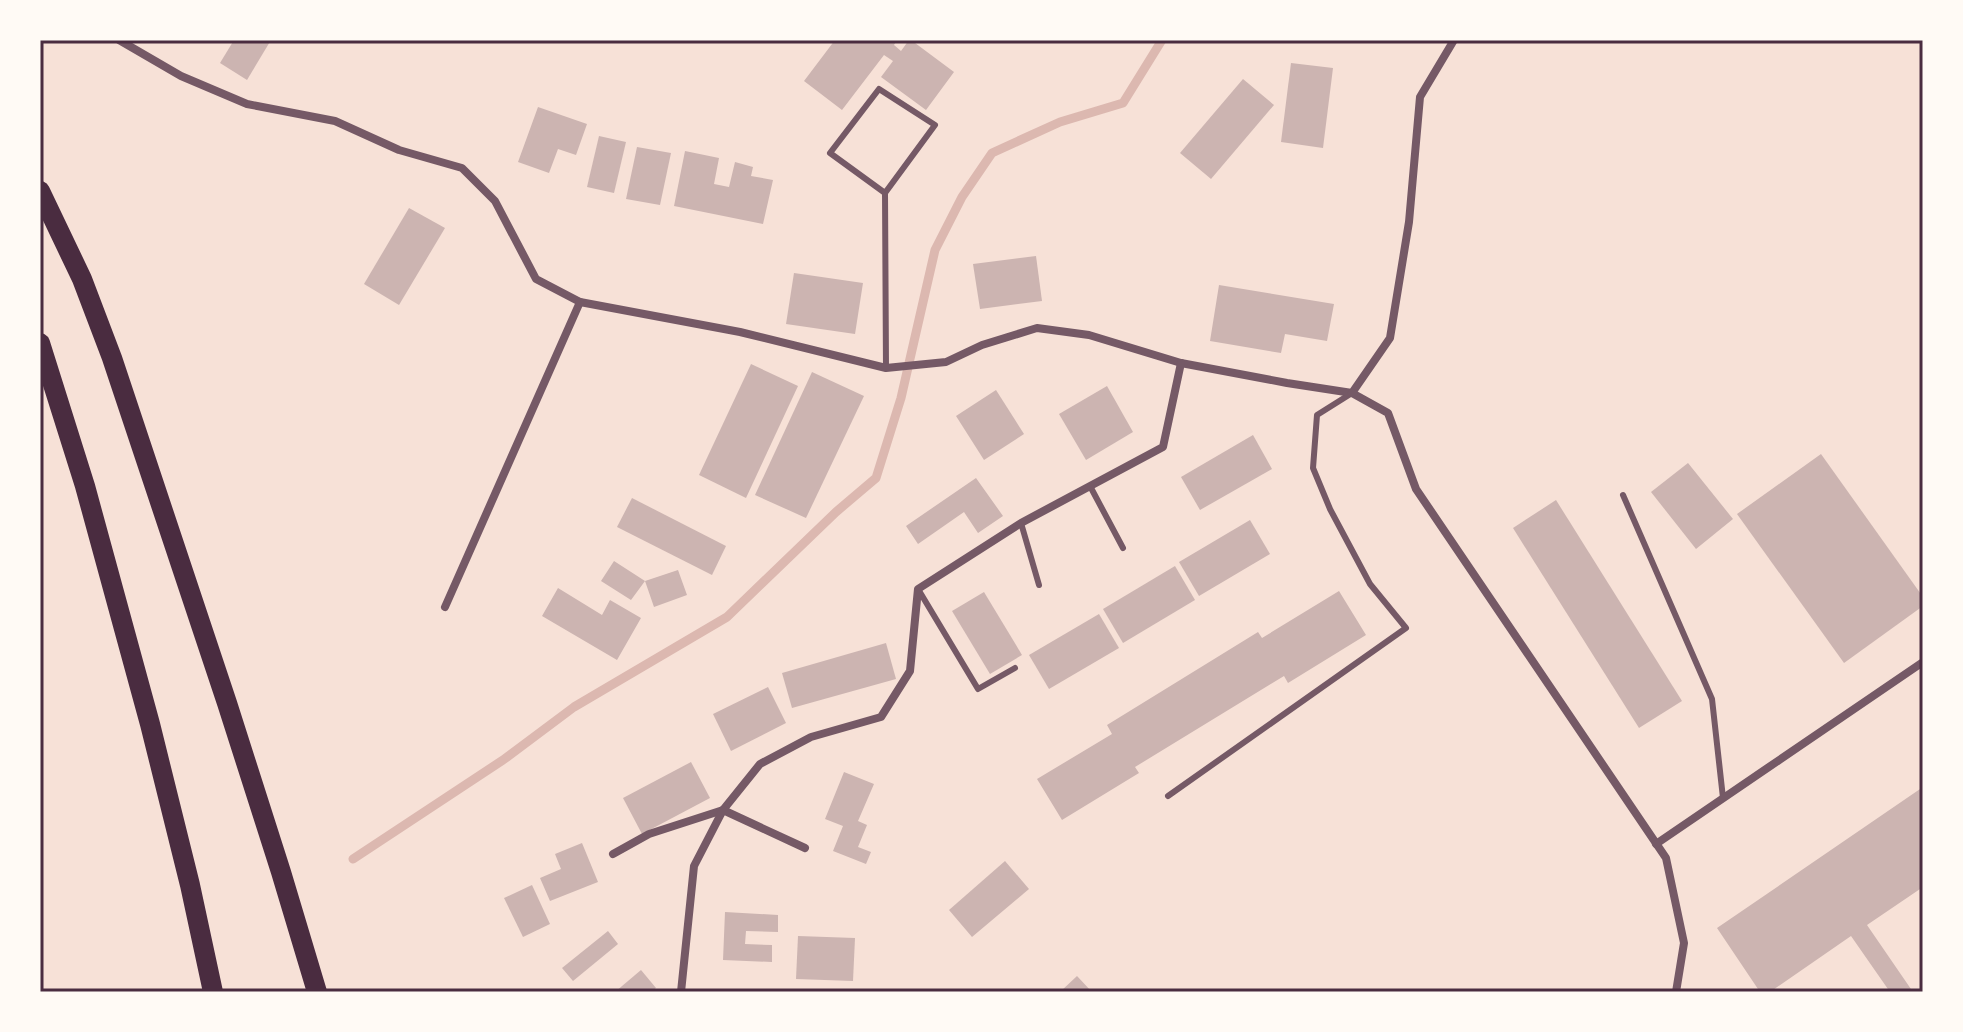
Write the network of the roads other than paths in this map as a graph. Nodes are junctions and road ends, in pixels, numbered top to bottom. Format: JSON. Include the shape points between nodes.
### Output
{"nodes":[{"id":1,"x":119,"y":40,"type":"edge"},
{"id":2,"x":1440,"y":40,"type":"edge"},
{"id":3,"x":1452,"y":42,"type":"edge"},
{"id":4,"x":40,"y":191,"type":"edge"},
{"id":5,"x":885,"y":193,"type":"junction"},
{"id":6,"x":580,"y":302,"type":"junction"},
{"id":7,"x":40,"y":343,"type":"edge"},
{"id":8,"x":1181,"y":363,"type":"junction"},
{"id":9,"x":886,"y":368,"type":"junction"},
{"id":10,"x":1352,"y":393,"type":"junction"},
{"id":11,"x":1090,"y":486,"type":"junction"},
{"id":12,"x":1623,"y":495,"type":"dead end"},
{"id":13,"x":1021,"y":523,"type":"junction"},
{"id":14,"x":1123,"y":548,"type":"dead end"},
{"id":15,"x":1039,"y":585,"type":"dead end"},
{"id":16,"x":918,"y":589,"type":"junction"},
{"id":17,"x":445,"y":607,"type":"dead end"},
{"id":18,"x":1923,"y":662,"type":"edge"},
{"id":19,"x":1015,"y":668,"type":"dead end"},
{"id":20,"x":1168,"y":796,"type":"dead end"},
{"id":21,"x":1723,"y":798,"type":"junction"},
{"id":22,"x":723,"y":810,"type":"junction"},
{"id":23,"x":1656,"y":844,"type":"junction"},
{"id":24,"x":805,"y":848,"type":"dead end"},
{"id":25,"x":613,"y":854,"type":"dead end"},
{"id":26,"x":213,"y":992,"type":"edge"},
{"id":27,"x":317,"y":992,"type":"edge"},
{"id":28,"x":681,"y":992,"type":"edge"},
{"id":29,"x":1676,"y":992,"type":"edge"}],
"edges":[{"from":1,"to":6,"type":"street","via":[[181,76],[247,104],[335,121],[399,150],[462,168],[495,201],[536,279]]},
{"from":2,"to":3,"type":"street"},
{"from":3,"to":10,"type":"street","via":[[1420,97],[1409,222],[1390,338]]},
{"from":4,"to":27,"type":"main road","via":[[112,358]]},
{"from":5,"to":5,"type":"lane","via":[[935,125],[879,89],[830,153]]},
{"from":5,"to":9,"type":"lane"},
{"from":6,"to":9,"type":"street","via":[[740,332]]},
{"from":6,"to":17,"type":"street"},
{"from":7,"to":26,"type":"main road","via":[[150,724]]},
{"from":8,"to":9,"type":"street","via":[[1089,335],[1037,328],[946,362]]},
{"from":8,"to":10,"type":"street"},
{"from":8,"to":11,"type":"street","via":[[1163,447]]},
{"from":10,"to":20,"type":"lane","via":[[1317,415],[1313,468],[1370,584],[1406,628]]},
{"from":10,"to":23,"type":"street","via":[[1388,413],[1416,489]]},
{"from":11,"to":13,"type":"street"},
{"from":11,"to":14,"type":"lane"},
{"from":12,"to":21,"type":"lane","via":[[1712,699]]},
{"from":13,"to":15,"type":"lane"},
{"from":13,"to":16,"type":"street"},
{"from":16,"to":19,"type":"lane","via":[[978,689]]},
{"from":16,"to":22,"type":"street","via":[[910,671],[881,717],[811,737],[760,764]]},
{"from":18,"to":21,"type":"street"},
{"from":21,"to":23,"type":"street"},
{"from":22,"to":24,"type":"street"},
{"from":22,"to":25,"type":"street","via":[[649,834]]},
{"from":22,"to":28,"type":"street","via":[[694,866]]},
{"from":23,"to":29,"type":"street","via":[[1666,858],[1684,943]]}]}
